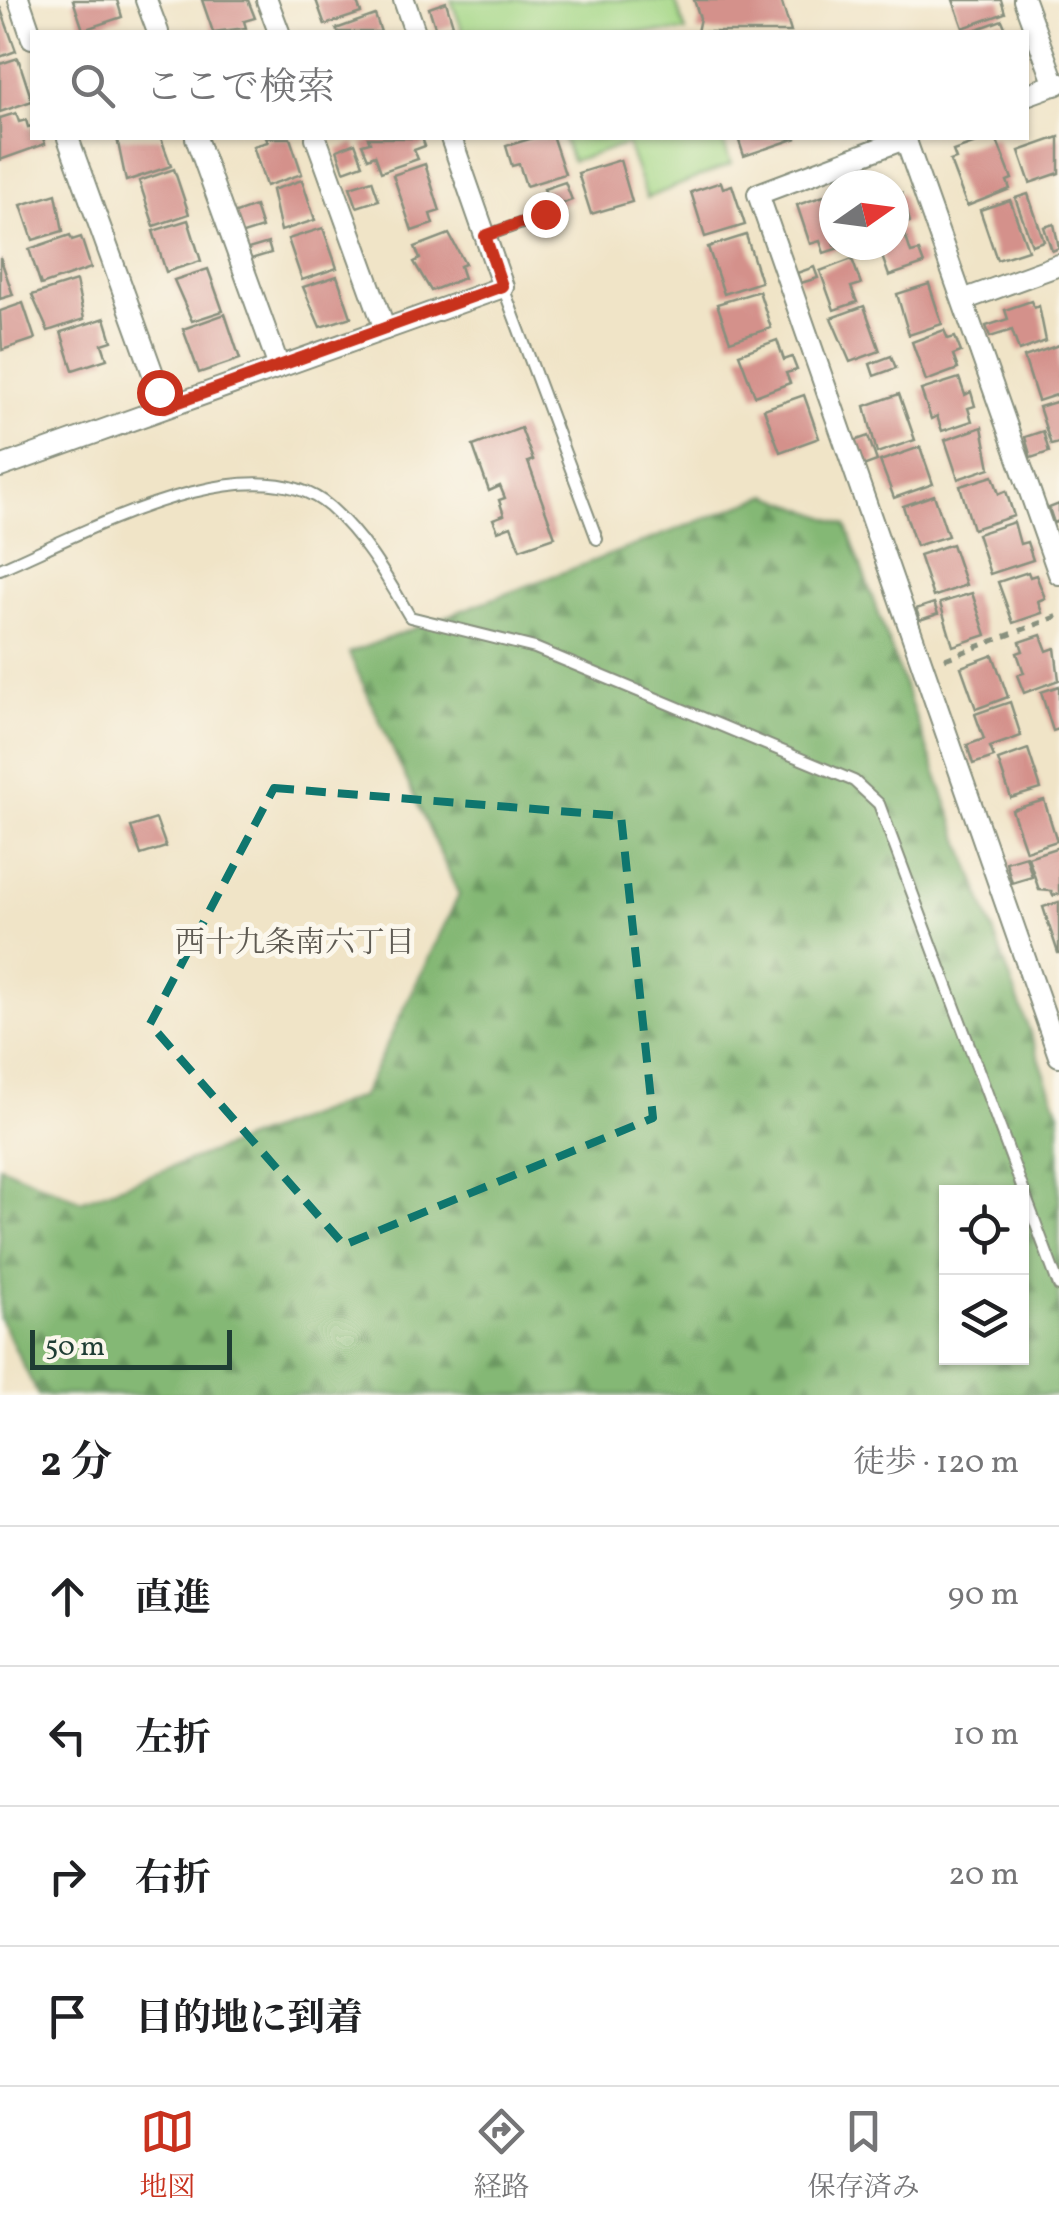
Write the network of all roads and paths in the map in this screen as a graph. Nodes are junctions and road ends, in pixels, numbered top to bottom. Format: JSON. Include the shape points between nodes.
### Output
{"nodes":[{"id":1,"x":19,"y":0,"type":"edge"},
{"id":2,"x":146,"y":0,"type":"edge"},
{"id":3,"x":267,"y":0,"type":"edge"},
{"id":4,"x":404,"y":0,"type":"edge"},
{"id":5,"x":1024,"y":0,"type":"edge"},
{"id":6,"x":157,"y":30,"type":"edge"},
{"id":7,"x":278,"y":30,"type":"edge"},
{"id":8,"x":414,"y":30,"type":"edge"},
{"id":9,"x":30,"y":32,"type":"edge"},
{"id":10,"x":1057,"y":84,"type":"edge"},
{"id":11,"x":1029,"y":94,"type":"edge"},
{"id":12,"x":69,"y":140,"type":"edge"},
{"id":13,"x":197,"y":140,"type":"edge"},
{"id":14,"x":317,"y":140,"type":"edge"},
{"id":15,"x":452,"y":140,"type":"edge"},
{"id":16,"x":901,"y":140,"type":"edge"},
{"id":17,"x":907,"y":140,"type":"edge"},
{"id":18,"x":545,"y":214,"type":"dead end"},
{"id":19,"x":485,"y":236,"type":"junction"},
{"id":20,"x":1059,"y":265,"type":"edge"},
{"id":21,"x":502,"y":286,"type":"junction"},
{"id":22,"x":962,"y":300,"type":"junction"},
{"id":23,"x":385,"y":328,"type":"junction"},
{"id":24,"x":278,"y":367,"type":"junction"},
{"id":25,"x":165,"y":407,"type":"junction"},
{"id":26,"x":0,"y":467,"type":"edge"},
{"id":27,"x":597,"y":539,"type":"dead end"},
{"id":28,"x":0,"y":568,"type":"edge"},
{"id":29,"x":1059,"y":574,"type":"edge"},
{"id":30,"x":1059,"y":616,"type":"edge"},
{"id":31,"x":923,"y":667,"type":"junction"},
{"id":32,"x":1059,"y":1056,"type":"edge"},
{"id":33,"x":1059,"y":1286,"type":"edge"}],
"edges":[{"from":1,"to":9,"type":"street"},
{"from":2,"to":6,"type":"street"},
{"from":3,"to":7,"type":"street"},
{"from":4,"to":8,"type":"street"},
{"from":5,"to":10,"type":"street"},
{"from":10,"to":11,"type":"street"},
{"from":12,"to":25,"type":"street"},
{"from":13,"to":24,"type":"street"},
{"from":14,"to":23,"type":"street"},
{"from":15,"to":19,"type":"street"},
{"from":16,"to":31,"type":"street","via":[[758,194]]},
{"from":17,"to":22,"type":"street"},
{"from":18,"to":19,"type":"lane"},
{"from":19,"to":21,"type":"street"},
{"from":20,"to":22,"type":"street"},
{"from":21,"to":23,"type":"street"},
{"from":21,"to":27,"type":"lane"},
{"from":22,"to":29,"type":"street"},
{"from":23,"to":24,"type":"street"},
{"from":24,"to":25,"type":"street"},
{"from":25,"to":26,"type":"street"},
{"from":28,"to":33,"type":"lane","via":[[128,514],[230,482],[282,484],[327,504],[372,553],[410,617],[535,648],[854,781],[879,804]]},
{"from":30,"to":31,"type":"path"},
{"from":31,"to":32,"type":"street"}]}
